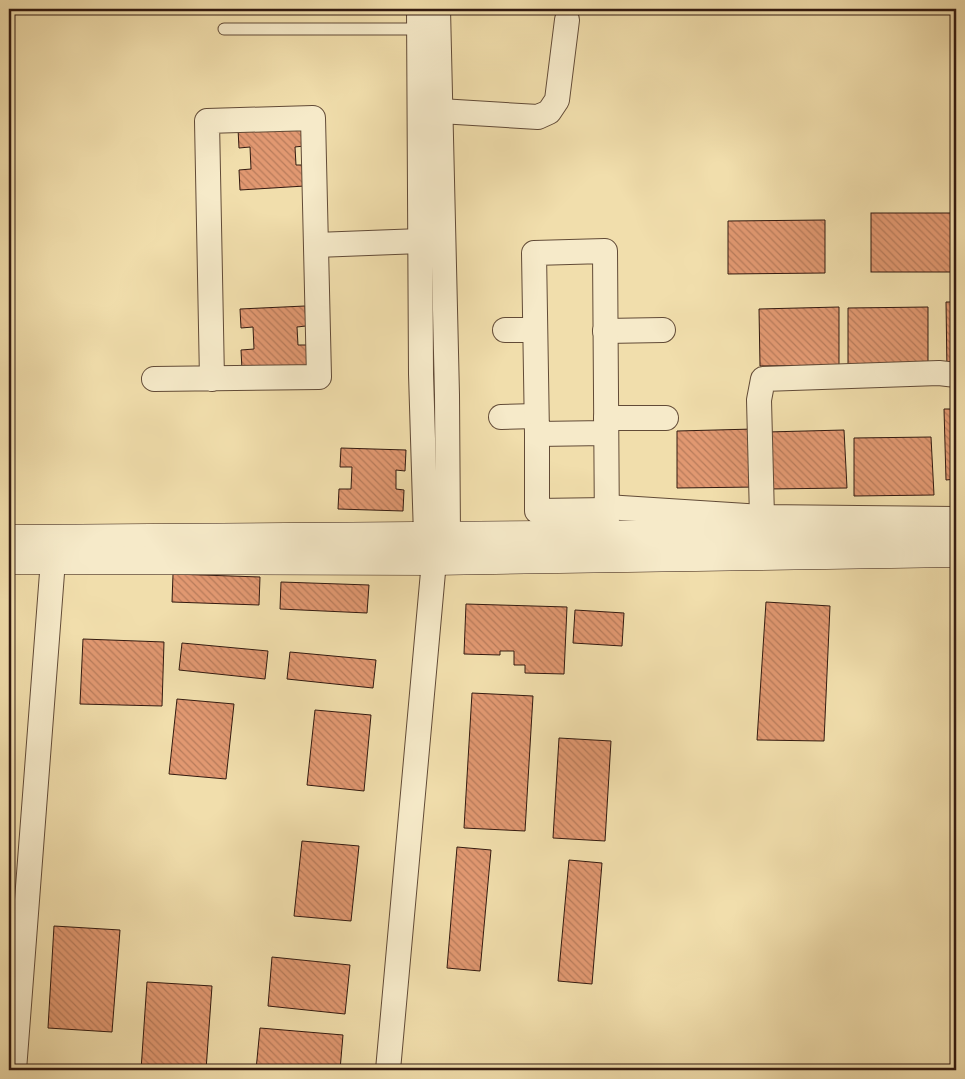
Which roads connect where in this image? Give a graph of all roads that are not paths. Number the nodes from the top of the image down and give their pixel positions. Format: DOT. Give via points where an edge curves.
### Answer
graph roads {
  1 [pos="438,9"];
  2 [pos="420,19"];
  3 [pos="567,20"];
  4 [pos="224,30"];
  5 [pos="440,111"];
  6 [pos="420,242"];
  7 [pos="316,245"];
  8 [pos="505,330"];
  9 [pos="535,330"];
  10 [pos="663,330"];
  11 [pos="606,331"];
  12 [pos="956,376"];
  13 [pos="212,378"];
  14 [pos="154,379"];
  15 [pos="501,417"];
  16 [pos="666,418"];
  17 [pos="536,425"];
  18 [pos="606,425"];
  19 [pos="762,517"];
  20 [pos="607,518"];
  21 [pos="956,519"];
  22 [pos="956,532"];
  23 [pos="437,536"];
  24 [pos="9,539"];
  25 [pos="956,553"];
  26 [pos="9,560"];
  27 [pos="53,560"];
  28 [pos="434,561"];
  29 [pos="14,1070"];
  30 [pos="388,1070"];
  1 -- 5 [label="street"];
  2 -- 4 [label="lane"];
  2 -- 6 [label="street"];
  3 -- 5 [label="street" via="557,100 549,112 538,117"];
  5 -- 23 [label="street" via="447,395"];
  6 -- 7 [label="street"];
  6 -- 23 [label="street" via="421,374"];
  7 -- 13 [label="street" via="319,376"];
  7 -- 13 [label="street" via="313,118 207,121"];
  8 -- 9 [label="street"];
  9 -- 11 [label="street" via="534,253 605,251"];
  9 -- 17 [label="street"];
  10 -- 11 [label="street"];
  11 -- 18 [label="street"];
  12 -- 19 [label="street" via="763,379 759,400"];
  13 -- 14 [label="street"];
  15 -- 17 [label="street"];
  16 -- 18 [label="street"];
  17 -- 18 [label="street"];
  17 -- 20 [label="street" via="537,511"];
  18 -- 20 [label="street"];
  19 -- 20 [label="street"];
  19 -- 21 [label="street"];
  20 -- 22 [label="street"];
  20 -- 23 [label="street"];
  23 -- 24 [label="street"];
  23 -- 28 [label="street"];
  25 -- 28 [label="street"];
  26 -- 27 [label="street"];
  27 -- 28 [label="street"];
  27 -- 29 [label="street"];
  28 -- 30 [label="street"];
}
